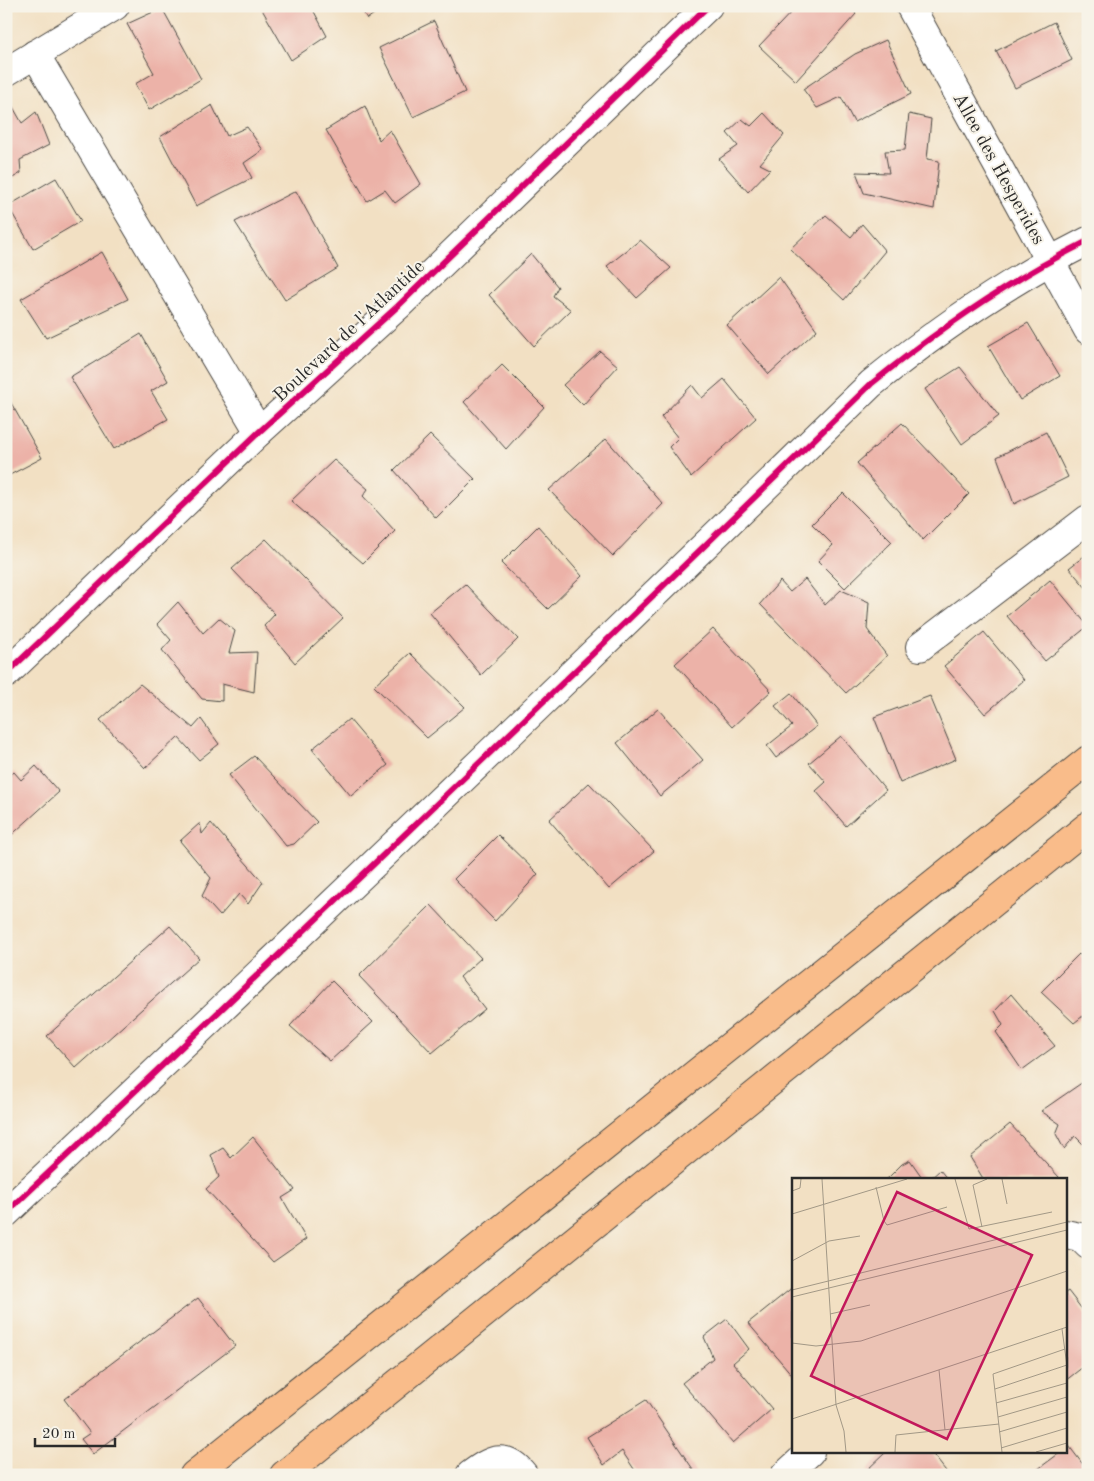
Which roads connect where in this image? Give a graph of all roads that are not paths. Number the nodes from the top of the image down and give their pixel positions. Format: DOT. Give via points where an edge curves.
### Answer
graph roads {
  1 [pos="115,6"];
  2 [pos="708,6"];
  3 [pos="910,6"];
  4 [pos="35,54"];
  5 [pos="6,72"];
  6 [pos="1088,240"];
  7 [pos="1050,260"];
  8 [pos="1088,330"];
  9 [pos="260,432"];
  10 [pos="1088,519"];
  11 [pos="920,647"];
  12 [pos="6,674"];
  13 [pos="1088,760"];
  14 [pos="1088,826"];
  15 [pos="6,1213"];
  16 [pos="1066,1234"];
  17 [pos="1088,1245"];
  18 [pos="808,1454"];
  19 [pos="194,1475"];
  20 [pos="284,1475"];
  21 [pos="470,1475"];
  22 [pos="524,1475"];
  23 [pos="785,1475"];
  1 -- 4 [label="street"];
  2 -- 9 [label="street, Boulevard de l'Atlantide" via="398,306"];
  3 -- 7 [label="street, Allee des Hesperides"];
  4 -- 5 [label="street"];
  4 -- 9 [label="street"];
  6 -- 7 [label="street"];
  7 -- 8 [label="street, Allee des Hesperides"];
  7 -- 15 [label="street" via="960,316 871,384 541,705"];
  9 -- 12 [label="street, Boulevard de l'Atlantide"];
  10 -- 11 [label="street"];
  13 -- 19 [label="highway"];
  14 -- 20 [label="highway"];
  16 -- 17 [label="street" via="1080,1237"];
  18 -- 23 [label="street"];
  21 -- 22 [label="street" via="488,1462 500,1460 510,1463"];
}
